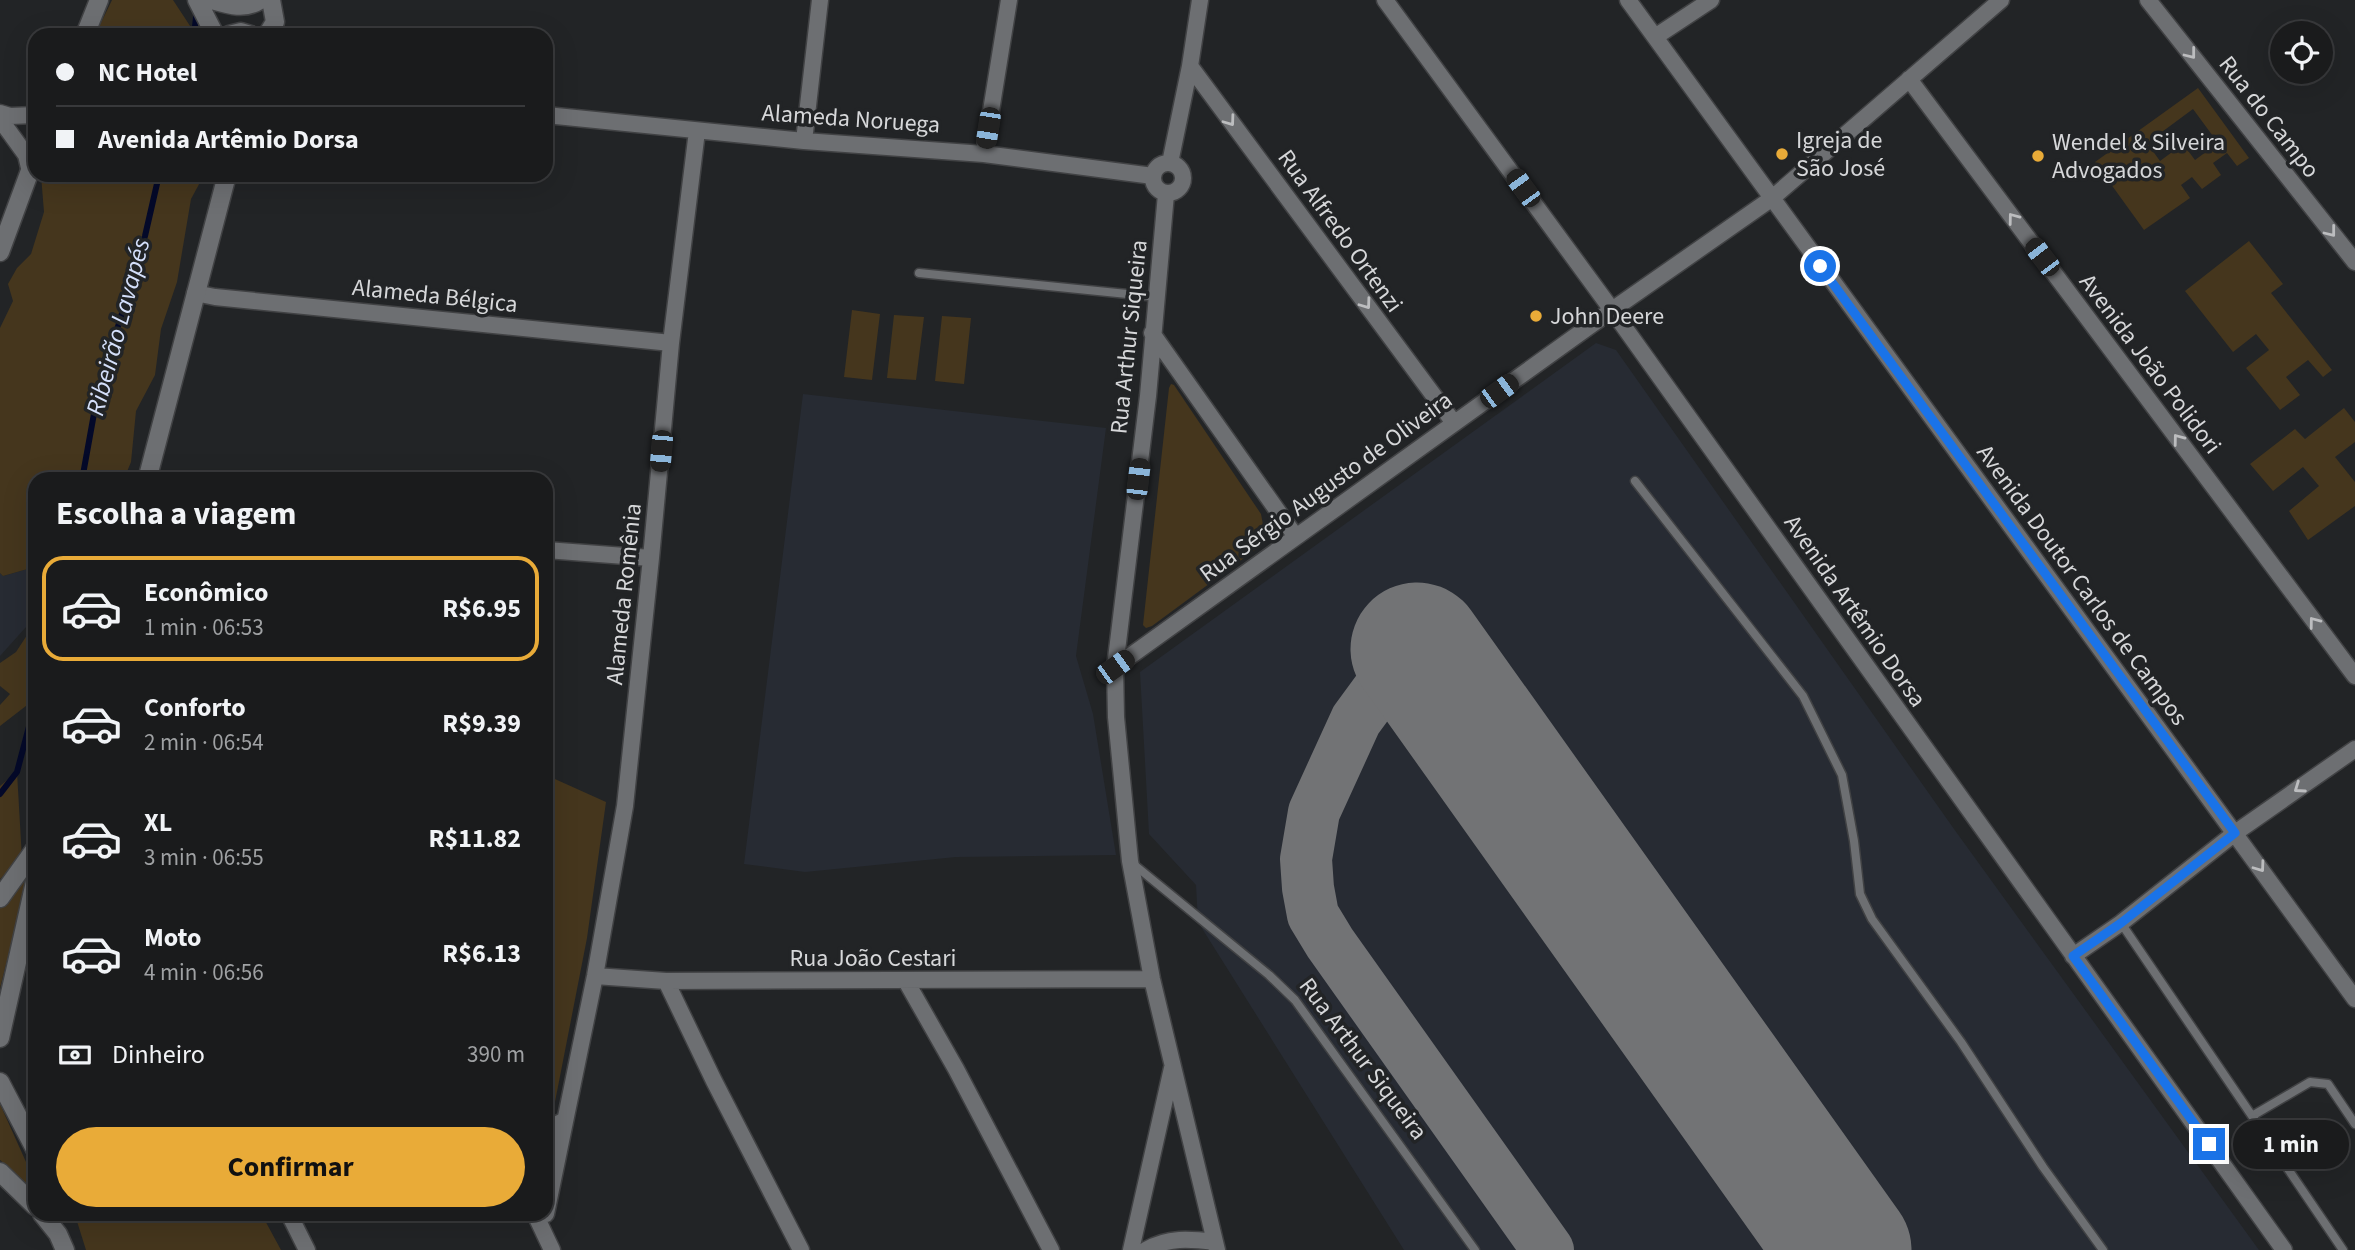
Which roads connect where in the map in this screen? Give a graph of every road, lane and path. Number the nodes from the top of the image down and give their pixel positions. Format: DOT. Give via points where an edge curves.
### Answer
graph roads {
  1 [pos="99,0"];
  2 [pos="260,0"];
  3 [pos="271,0"];
  4 [pos="820,0"];
  5 [pos="1009,0"];
  6 [pos="1200,0"];
  7 [pos="1385,0"];
  8 [pos="1628,0"];
  9 [pos="1711,0"];
  10 [pos="2148,0"];
  11 [pos="1997,1"];
  12 [pos="204,4"];
  13 [pos="88,28"];
  14 [pos="213,28"];
  15 [pos="271,28"];
  16 [pos="1655,37"];
  17 [pos="1190,66"];
  18 [pos="1909,79"];
  19 [pos="0,113"];
  20 [pos="28,115"];
  21 [pos="553,116"];
  22 [pos="0,119"];
  23 [pos="697,131"];
  24 [pos="804,141"];
  25 [pos="984,154"];
  26 [pos="28,158"];
  27 [pos="1170,163"];
  28 [pos="28,176"];
  29 [pos="1153,176"];
  30 [pos="225,182"];
  31 [pos="1166,194"];
  32 [pos="1771,199"];
  33 [pos="0,252"];
  34 [pos="2355,262"];
  35 [pos="919,273"];
  36 [pos="195,293"];
  37 [pos="1157,297"];
  38 [pos="1612,310"];
  39 [pos="1152,332"];
  40 [pos="671,343"];
  41 [pos="1454,424"];
  42 [pos="149,472"];
  43 [pos="1635,481"];
  44 [pos="1296,537"];
  45 [pos="553,551"];
  46 [pos="652,558"];
  47 [pos="1115,667"];
  48 [pos="2355,676"];
  49 [pos="2355,749"];
  50 [pos="2235,833"];
  51 [pos="28,859"];
  52 [pos="1130,861"];
  53 [pos="0,898"];
  54 [pos="28,913"];
  55 [pos="2121,923"];
  56 [pos="2073,956"];
  57 [pos="595,976"];
  58 [pos="1152,979"];
  59 [pos="666,981"];
  60 [pos="906,981"];
  61 [pos="2355,999"];
  62 [pos="0,1038"];
  63 [pos="1174,1062"];
  64 [pos="0,1082"];
  65 [pos="2252,1116"];
  66 [pos="564,1121"];
  67 [pos="2355,1124"];
  68 [pos="553,1126"];
  69 [pos="28,1136"];
  70 [pos="0,1172"];
  71 [pos="553,1178"];
  72 [pos="28,1199"];
  73 [pos="47,1221"];
  74 [pos="56,1221"];
  75 [pos="292,1221"];
  76 [pos="538,1221"];
  77 [pos="544,1221"];
  78 [pos="542,1232"];
  79 [pos="62,1242"];
  80 [pos="1216,1246"];
  81 [pos="307,1250"];
  82 [pos="539,1250"];
  83 [pos="552,1250"];
  84 [pos="801,1250"];
  85 [pos="1051,1250"];
  86 [pos="1130,1250"];
  87 [pos="1146,1250"];
  88 [pos="1475,1250"];
  89 [pos="2103,1250"];
  90 [pos="2284,1250"];
  91 [pos="2343,1250"];
  1 -- 13 [label="street"];
  2 -- 12 [label="street" via="248,6"];
  3 -- 15 [label="street" via="275,22"];
  4 -- 24 [label="street"];
  5 -- 25 [label="street"];
  6 -- 17 [label="street"];
  7 -- 38 [label="street, Avenida Artêmio Dorsa"];
  8 -- 16 [label="street, Avenida Doutor Carlos de Campos"];
  9 -- 16 [label="street"];
  10 -- 34 [label="street, Rua do Campo, one-way"];
  11 -- 18 [label="street, Rua Sérgio Augusto de Oliveira"];
  12 -- 14 [label="street"];
  16 -- 32 [label="street, Avenida Doutor Carlos de Campos"];
  17 -- 27 [label="street"];
  17 -- 41 [label="street, Rua Alfredo Ortenzi, one-way"];
  18 -- 32 [label="street, Rua Sérgio Augusto de Oliveira"];
  48 -- 18 [label="street, Avenida João Polidori, one-way"];
  19 -- 20 [label="street"];
  21 -- 23 [label="street, Alameda Noruega"];
  22 -- 26 [label="street"];
  23 -- 24 [label="street, Alameda Noruega"];
  23 -- 40 [label="street, Alameda Romênia"];
  24 -- 25 [label="street, Alameda Noruega"];
  25 -- 29 [label="street, Alameda Noruega"];
  27 -- 29 [label="street" via="1157,167"];
  27 -- 31 [label="street" via="1180,168 1184,178 1177,191"];
  28 -- 33 [label="street"];
  29 -- 31 [label="street" via="1157,189"];
  30 -- 36 [label="street"];
  31 -- 37 [label="street, Rua Arthur Siqueira"];
  32 -- 38 [label="street, Rua Sérgio Augusto de Oliveira"];
  32 -- 50 [label="street, Avenida Doutor Carlos de Campos"];
  35 -- 37 [label="lane"];
  36 -- 40 [label="street, Alameda Bélgica"];
  36 -- 42 [label="street"];
  37 -- 39 [label="street, Rua Arthur Siqueira"];
  38 -- 41 [label="street, Rua Sérgio Augusto de Oliveira"];
  38 -- 56 [label="street, Avenida Artêmio Dorsa"];
  39 -- 44 [label="street"];
  39 -- 47 [label="street, Rua Arthur Siqueira"];
  40 -- 46 [label="street, Alameda Romênia"];
  41 -- 44 [label="street, Rua Sérgio Augusto de Oliveira"];
  43 -- 89 [label="lane" via="1803,696 1842,775 1860,894 1871,919"];
  44 -- 47 [label="street, Rua Sérgio Augusto de Oliveira"];
  45 -- 46 [label="street"];
  46 -- 57 [label="street, Alameda Romênia" via="625,806"];
  47 -- 52 [label="street, Rua Arthur Siqueira"];
  49 -- 50 [label="street, one-way"];
  50 -- 55 [label="street"];
  50 -- 61 [label="street, Avenida Doutor Carlos de Campos, one-way"];
  51 -- 53 [label="street"];
  52 -- 58 [label="street, Rua Arthur Siqueira"];
  52 -- 88 [label="lane, Rua Arthur Siqueira" via="1295,1000"];
  54 -- 62 [label="street"];
  55 -- 56 [label="street"];
  55 -- 65 [label="lane"];
  56 -- 90 [label="street, Avenida Artêmio Dorsa"];
  57 -- 59 [label="street, Rua João Cestari"];
  57 -- 66 [label="street, Alameda Romênia"];
  58 -- 60 [label="street, Rua João Cestari"];
  58 -- 63 [label="street, Rua Arthur Siqueira"];
  59 -- 60 [label="street, Rua João Cestari"];
  59 -- 84 [label="street"];
  60 -- 85 [label="street"];
  63 -- 80 [label="street, Rua Arthur Siqueira"];
  63 -- 86 [label="street"];
  64 -- 69 [label="street"];
  65 -- 67 [label="lane" via="2310,1082 2328,1084"];
  65 -- 91 [label="lane"];
  66 -- 68 [label="street"];
  66 -- 71 [label="street, Alameda Romênia"];
  70 -- 72 [label="street"];
  73 -- 79 [label="street"];
  74 -- 79 [label="street"];
  75 -- 81 [label="street"];
  76 -- 78 [label="street"];
  77 -- 78 [label="street, Alameda Romênia"];
  78 -- 82 [label="street, Alameda Romênia"];
  78 -- 83 [label="street"];
  80 -- 87 [label="street" via="1183,1238"];
}
